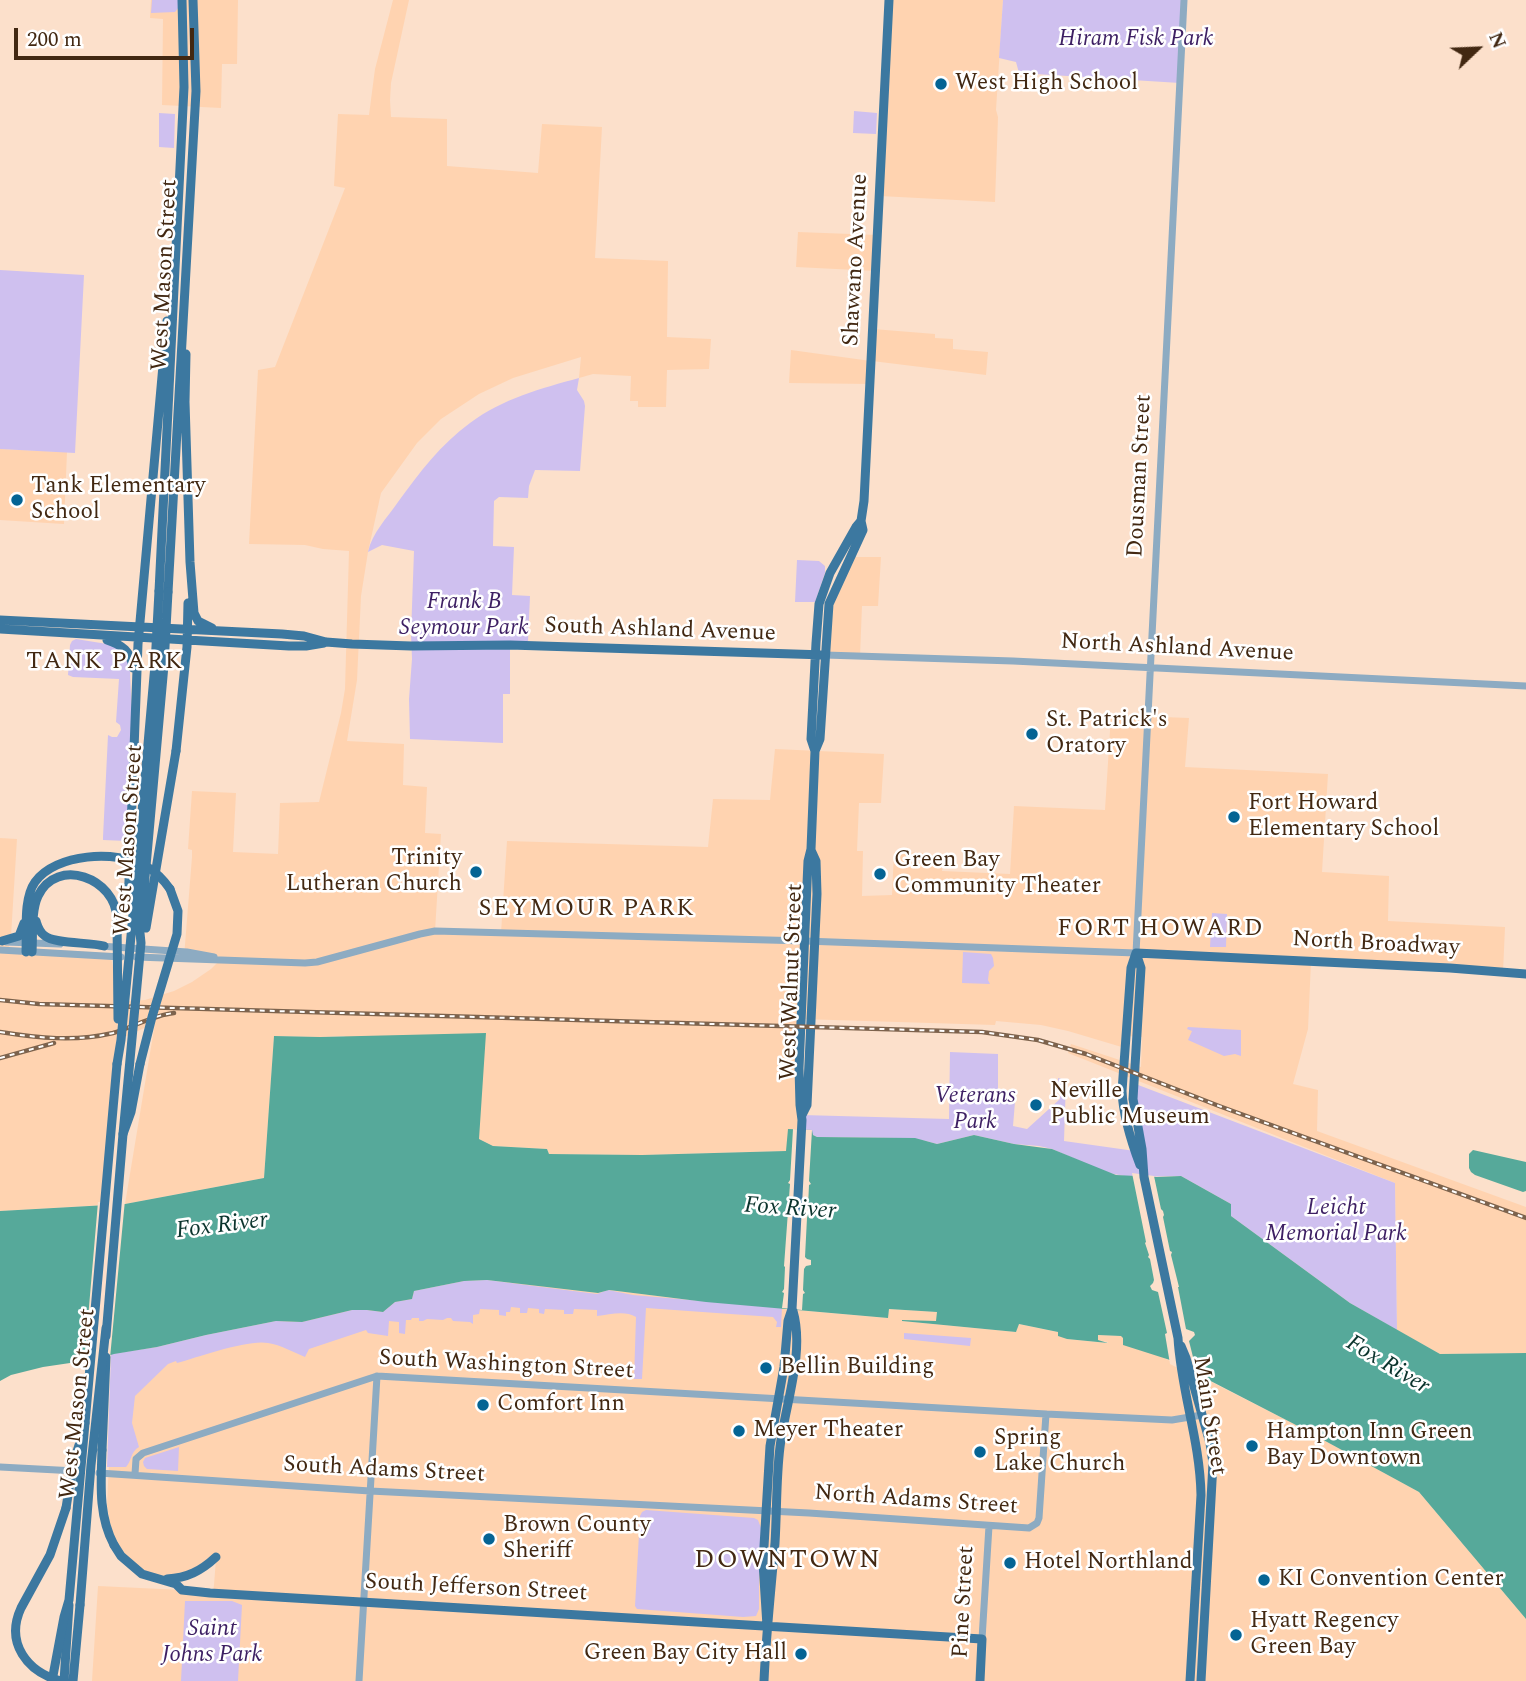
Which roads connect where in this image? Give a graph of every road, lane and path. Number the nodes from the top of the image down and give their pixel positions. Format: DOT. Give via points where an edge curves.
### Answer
graph roads {
  1 [pos="182,0"];
  2 [pos="193,0"];
  3 [pos="889,0"];
  4 [pos="1184,0"];
  5 [pos="179,288"];
  6 [pos="845,557"];
  7 [pos="190,562"];
  8 [pos="163,592"];
  9 [pos="0,620"];
  10 [pos="140,626"];
  11 [pos="188,628"];
  12 [pos="0,629"];
  13 [pos="216,630"];
  14 [pos="94,636"];
  15 [pos="139,638"];
  16 [pos="187,641"];
  17 [pos="326,642"];
  18 [pos="820,654"];
  19 [pos="1151,667"];
  20 [pos="136,683"];
  21 [pos="1526,686"];
  22 [pos="31,904"];
  23 [pos="810,941"];
  24 [pos="141,943"];
  25 [pos="1,944"];
  26 [pos="104,946"];
  27 [pos="29,947"];
  28 [pos="130,947"];
  29 [pos="1136,953"];
  30 [pos="221,959"];
  31 [pos="1526,974"];
  32 [pos="117,1064"];
  33 [pos="123,1134"];
  34 [pos="792,1309"];
  35 [pos="106,1328"];
  36 [pos="1178,1338"];
  37 [pos="377,1376"];
  38 [pos="778,1400"];
  39 [pos="788,1401"];
  40 [pos="1045,1415"];
  41 [pos="1202,1415"];
  42 [pos="1191,1417"];
  43 [pos="85,1423"];
  44 [pos="0,1467"];
  45 [pos="135,1474"];
  46 [pos="370,1490"];
  47 [pos="765,1511"];
  48 [pos="776,1512"];
  49 [pos="989,1526"];
  50 [pos="216,1557"];
  51 [pos="151,1578"];
  52 [pos="69,1600"];
  53 [pos="364,1602"];
  54 [pos="80,1605"];
  55 [pos="767,1626"];
  56 [pos="982,1639"];
  57 [pos="52,1681"];
  58 [pos="63,1681"];
  59 [pos="72,1681"];
  60 [pos="78,1681"];
  61 [pos="359,1681"];
  62 [pos="764,1681"];
  63 [pos="980,1681"];
  64 [pos="1190,1681"];
  65 [pos="1201,1681"];
  1 -- 5 [label="main road, West Mason Street"];
  2 -- 5 [label="main road, West Mason Street" via="196,91"];
  3 -- 6 [label="main road, Shawano Avenue" via="861,522"];
  4 -- 19 [label="street, Dousman Street"];
  5 -- 7 [label="main road" via="187,315"];
  5 -- 8 [label="main road, West Mason Street"];
  5 -- 10 [label="main road" via="169,301"];
  6 -- 18 [label="main road, West Walnut Street" via="830,573 820,597"];
  7 -- 11 [label="main road"];
  7 -- 13 [label="main road" via="194,613 198,621"];
  8 -- 24 [label="main road, West Mason Street, bridge" via="164,665"];
  8 -- 28 [label="main road, West Mason Street, bridge"];
  9 -- 10 [label="main road, South Ashland Avenue"];
  10 -- 11 [label="main road, South Ashland Avenue"];
  10 -- 15 [label="main road"];
  11 -- 13 [label="main road, South Ashland Avenue"];
  11 -- 16 [label="main road"];
  12 -- 14 [label="main road, South Ashland Avenue"];
  13 -- 17 [label="main road, South Ashland Avenue"];
  14 -- 15 [label="main road, South Ashland Avenue"];
  14 -- 20 [label="main road" via="128,652"];
  15 -- 16 [label="main road, South Ashland Avenue"];
  15 -- 20 [label="main road"];
  16 -- 17 [label="main road, South Ashland Avenue" via="296,646"];
  16 -- 24 [label="main road, bridge" via="176,751"];
  17 -- 18 [label="main road, South Ashland Avenue"];
  18 -- 19 [label="street, North Ashland Avenue"];
  18 -- 23 [label="main road, West Walnut Street" via="811,739 815,751 808,861"];
  19 -- 21 [label="street, North Ashland Avenue"];
  19 -- 29 [label="street, Dousman Street"];
  20 -- 28 [label="main road, bridge"];
  22 -- 25 [label="main road" via="24,908 21,933"];
  22 -- 26 [label="main road" via="45,937"];
  22 -- 27 [label="main road"];
  22 -- 32 [label="main road, bridge" via="50,882 64,876 95,881 112,900 118,951"];
  22 -- 33 [label="main road, bridge" via="34,884 46,872 63,862 85,858 137,862 158,874 170,888 178,911 177,934"];
  23 -- 29 [label="street, North Broadway"];
  23 -- 30 [label="street, North Broadway" via="435,931 317,962"];
  23 -- 34 [label="main road, West Walnut Street" via="799,1069 803,1115"];
  24 -- 33 [label="main road, West Mason Street, bridge"];
  25 -- 27 [label="street"];
  26 -- 27 [label="street"];
  26 -- 30 [label="street"];
  27 -- 30 [label="street" via="161,959"];
  28 -- 32 [label="main road, West Mason Street, bridge"];
  29 -- 31 [label="main road, North Broadway"];
  29 -- 36 [label="main road, Dousman Street" via="1131,968 1122,1097 1144,1174"];
  32 -- 43 [label="main road, West Mason Street"];
  33 -- 35 [label="main road, West Mason Street"];
  34 -- 38 [label="main road"];
  34 -- 39 [label="main road" via="795,1349"];
  35 -- 51 [label="main road, South Jefferson Street, bridge" via="101,1500 106,1529 121,1556"];
  35 -- 54 [label="main road, West Mason Street, bridge"];
  36 -- 41 [label="main road, Main Street"];
  36 -- 42 [label="main road, Main Street"];
  37 -- 38 [label="street, South Washington Street"];
  37 -- 45 [label="street, South Washington Street" via="143,1453 136,1459"];
  37 -- 46 [label="street"];
  38 -- 39 [label="street, South Washington Street"];
  38 -- 47 [label="main road"];
  39 -- 40 [label="street, South Washington Street"];
  39 -- 48 [label="main road" via="779,1451"];
  40 -- 42 [label="street, South Washington Street"];
  40 -- 49 [label="street, North Adams Street" via="1040,1518 1029,1528"];
  41 -- 42 [label="street, South Washington Street"];
  41 -- 65 [label="main road, Main Street" via="1213,1472"];
  42 -- 64 [label="main road, Main Street" via="1201,1493"];
  43 -- 52 [label="main road, West Mason Street, bridge"];
  43 -- 58 [label="main road, bridge" via="56,1541 18,1614 16,1628 24,1658 47,1677"];
  44 -- 45 [label="street, South Adams Street"];
  45 -- 46 [label="street, South Adams Street"];
  46 -- 47 [label="street, South Adams Street"];
  46 -- 53 [label="street"];
  47 -- 48 [label="street, North Adams Street"];
  47 -- 55 [label="main road"];
  48 -- 49 [label="street, North Adams Street"];
  48 -- 55 [label="main road"];
  49 -- 56 [label="street, Pine Street"];
  50 -- 51 [label="main road" via="190,1575"];
  51 -- 53 [label="main road, South Jefferson Street" via="182,1590"];
  52 -- 57 [label="main road, bridge"];
  52 -- 58 [label="main road, West Mason Street, bridge"];
  53 -- 55 [label="main road, South Jefferson Street"];
  53 -- 61 [label="street"];
  54 -- 59 [label="main road, West Mason Street"];
  54 -- 60 [label="main road"];
  55 -- 56 [label="main road, South Jefferson Street"];
  55 -- 62 [label="main road"];
  56 -- 63 [label="main road, Pine Street"];
}
